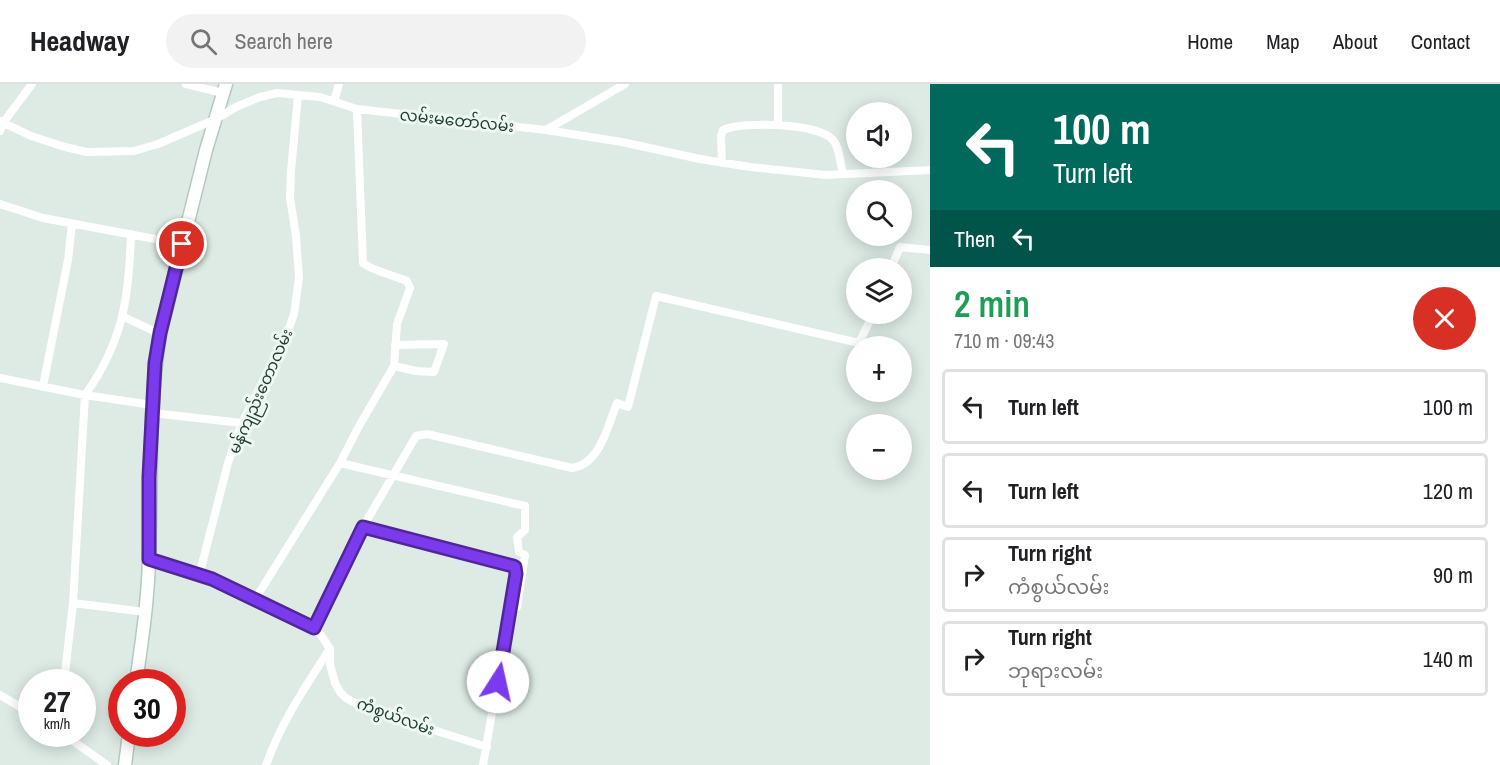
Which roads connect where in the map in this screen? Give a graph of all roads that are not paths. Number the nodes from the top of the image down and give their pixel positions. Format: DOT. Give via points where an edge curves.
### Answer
graph roads {
  1 [pos="32,84"];
  2 [pos="186,84"];
  3 [pos="339,84"];
  4 [pos="626,84"];
  5 [pos="778,84"];
  6 [pos="224,89"];
  7 [pos="298,96"];
  8 [pos="334,102"];
  9 [pos="357,109"];
  10 [pos="216,119"];
  11 [pos="778,124"];
  12 [pos="1,125"];
  13 [pos="546,130"];
  14 [pos="722,163"];
  15 [pos="930,170"];
  16 [pos="843,174"];
  17 [pos="0,204"];
  18 [pos="72,224"];
  19 [pos="131,234"];
  20 [pos="182,244"];
  21 [pos="930,250"];
  22 [pos="895,258"];
  23 [pos="123,316"];
  24 [pos="868,324"];
  25 [pos="160,333"];
  26 [pos="395,345"];
  27 [pos="394,366"];
  28 [pos="0,378"];
  29 [pos="43,386"];
  30 [pos="85,395"];
  31 [pos="152,409"];
  32 [pos="242,423"];
  33 [pos="340,463"];
  34 [pos="393,476"];
  35 [pos="363,527"];
  36 [pos="149,559"];
  37 [pos="199,576"];
  38 [pos="254,601"];
  39 [pos="73,603"];
  40 [pos="517,607"];
  41 [pos="145,612"];
  42 [pos="314,628"];
  43 [pos="330,649"];
  44 [pos="65,669"];
  45 [pos="138,669"];
  46 [pos="0,695"];
  47 [pos="18,706"];
  48 [pos="81,747"];
  49 [pos="127,747"];
  50 [pos="487,747"];
  51 [pos="104,764"];
  52 [pos="125,765"];
  53 [pos="266,765"];
  54 [pos="483,765"];
  1 -- 12 [label="street"];
  2 -- 6 [label="street"];
  3 -- 8 [label="street"];
  4 -- 13 [label="street"];
  5 -- 11 [label="street"];
  6 -- 10 [label="street"];
  7 -- 8 [label="street, လမ်းမတော်လမ်း"];
  7 -- 10 [label="street, လမ်းမတော်လမ်း" via="277,93 260,97"];
  7 -- 32 [label="street, မန်ကျည်းတောလမ်း" via="290,198 296,236 297,296 288,331"];
  8 -- 9 [label="street, လမ်းမတော်လမ်း"];
  9 -- 13 [label="street, လမ်းမတော်လမ်း"];
  9 -- 26 [label="street" via="363,263 407,281 410,288"];
  10 -- 12 [label="street, လမ်းမတော်လမ်း" via="142,149 108,153 65,147"];
  10 -- 20 [label="street"];
  11 -- 14 [label="street" via="723,130"];
  11 -- 16 [label="street" via="833,139"];
  13 -- 14 [label="street, လမ်းမတော်လမ်း"];
  14 -- 16 [label="street, လမ်းမတော်လမ်း"];
  15 -- 16 [label="street, လမ်းမတော်လမ်း"];
  17 -- 18 [label="street"];
  18 -- 19 [label="street"];
  18 -- 29 [label="street"];
  19 -- 20 [label="street"];
  19 -- 23 [label="street"];
  20 -- 25 [label="street"];
  21 -- 22 [label="street" via="900,247"];
  23 -- 25 [label="street"];
  23 -- 30 [label="street" via="99,375"];
  24 -- 34 [label="street" via="859,343 656,296 628,407 617,403 596,454 581,467 422,434 411,441"];
  25 -- 31 [label="street"];
  26 -- 27 [label="street"];
  26 -- 27 [label="street" via="444,344 434,372"];
  27 -- 33 [label="street"];
  28 -- 29 [label="street"];
  29 -- 30 [label="street"];
  30 -- 31 [label="street"];
  30 -- 39 [label="street"];
  31 -- 32 [label="street"];
  31 -- 36 [label="street"];
  32 -- 37 [label="street, မန်ကျည်းတောလမ်း"];
  33 -- 34 [label="street"];
  33 -- 38 [label="street"];
  34 -- 35 [label="street"];
  34 -- 40 [label="street" via="525,506 525,530 517,537 519,552 525,555"];
  35 -- 42 [label="street"];
  35 -- 50 [label="street" via="515,567"];
  36 -- 37 [label="street"];
  36 -- 41 [label="street"];
  37 -- 38 [label="street"];
  38 -- 42 [label="street"];
  39 -- 41 [label="street"];
  39 -- 44 [label="street"];
  41 -- 45 [label="street"];
  42 -- 43 [label="street"];
  43 -- 50 [label="street, ကံစွယ်လမ်း" via="332,675 346,698 364,708"];
  43 -- 53 [label="street" via="295,703"];
  46 -- 47 [label="street"];
  48 -- 51 [label="street"];
  49 -- 52 [label="street"];
  50 -- 54 [label="street"];
}
